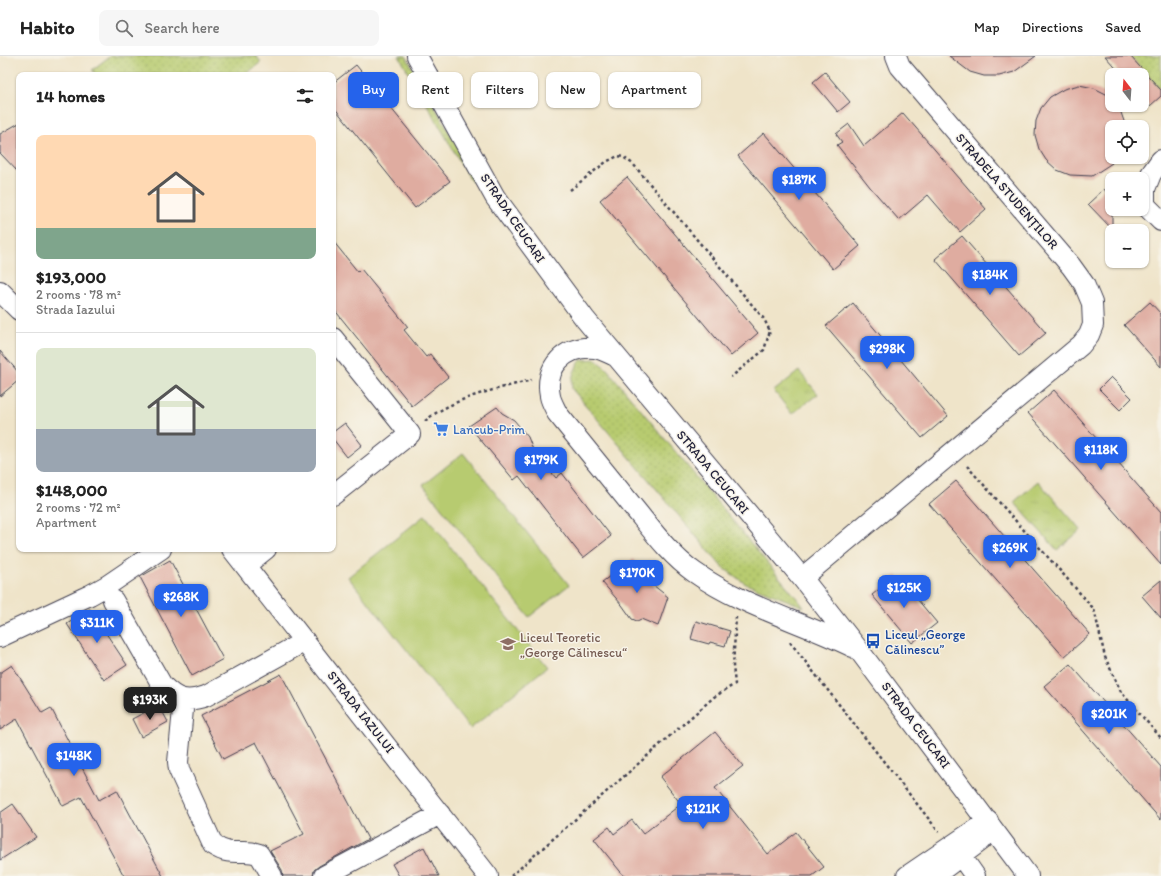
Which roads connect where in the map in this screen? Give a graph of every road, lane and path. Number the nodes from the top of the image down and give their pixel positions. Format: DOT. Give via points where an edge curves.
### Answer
graph roads {
  1 [pos="417,56"];
  2 [pos="898,61"];
  3 [pos="1161,160"];
  4 [pos="570,190"];
  5 [pos="1161,222"];
  6 [pos="0,291"];
  7 [pos="16,307"];
  8 [pos="336,342"];
  9 [pos="615,356"];
  10 [pos="731,377"];
  11 [pos="534,379"];
  12 [pos="410,434"];
  13 [pos="954,451"];
  14 [pos="336,493"];
  15 [pos="156,552"];
  16 [pos="235,552"];
  17 [pos="262,552"];
  18 [pos="246,565"];
  19 [pos="802,578"];
  20 [pos="113,600"];
  21 [pos="737,612"];
  22 [pos="0,637"];
  23 [pos="305,641"];
  24 [pos="858,649"];
  25 [pos="184,699"];
  26 [pos="1161,738"];
  27 [pos="440,814"];
  28 [pos="991,826"];
  29 [pos="961,856"];
  30 [pos="272,876"];
  31 [pos="324,876"];
  32 [pos="488,876"];
  33 [pos="511,876"];
  34 [pos="907,876"];
  35 [pos="934,876"];
  36 [pos="974,876"];
  37 [pos="1028,876"];
  1 -- 9 [label="street, STRADA CEUCARI" via="495,197"];
  2 -- 13 [label="street, STRADELA STUDENȚILOR" via="1071,266 1084,284 1092,303 1093,325 1081,345"];
  3 -- 5 [label="street" via="1145,189 1145,205"];
  4 -- 10 [label="path" via="606,162 618,156 633,164 764,319 770,331 764,350"];
  6 -- 7 [label="street"];
  8 -- 12 [label="street"];
  9 -- 19 [label="street, STRADA CEUCARI"];
  9 -- 24 [label="street" via="590,348 574,350 562,357 553,367 550,396 557,413 666,548 693,572 725,592"];
  11 -- 12 [label="path" via="456,403 432,416"];
  12 -- 14 [label="street"];
  13 -- 19 [label="street"];
  13 -- 26 [label="path" via="1094,609 1105,657 1122,692"];
  15 -- 22 [label="street" via="102,588"];
  16 -- 18 [label="street, STRADA IAZULUI"];
  17 -- 18 [label="street"];
  18 -- 23 [label="street, STRADA IAZULUI"];
  19 -- 24 [label="street, STRADA CEUCARI"];
  20 -- 25 [label="street" via="162,685 172,694"];
  21 -- 33 [label="path" via="733,666 735,684 714,697"];
  23 -- 25 [label="street" via="206,696 194,700"];
  23 -- 27 [label="street, STRADA IAZULUI"];
  24 -- 28 [label="street, STRADA CEUCARI"];
  25 -- 30 [label="street" via="179,770 213,845 231,852 259,854"];
  27 -- 31 [label="street"];
  27 -- 32 [label="street, STRADA IAZULUI"];
  28 -- 29 [label="street"];
  28 -- 34 [label="street"];
  28 -- 37 [label="street, STRADA CEUCARI"];
  29 -- 35 [label="street"];
  29 -- 36 [label="street"];
}
